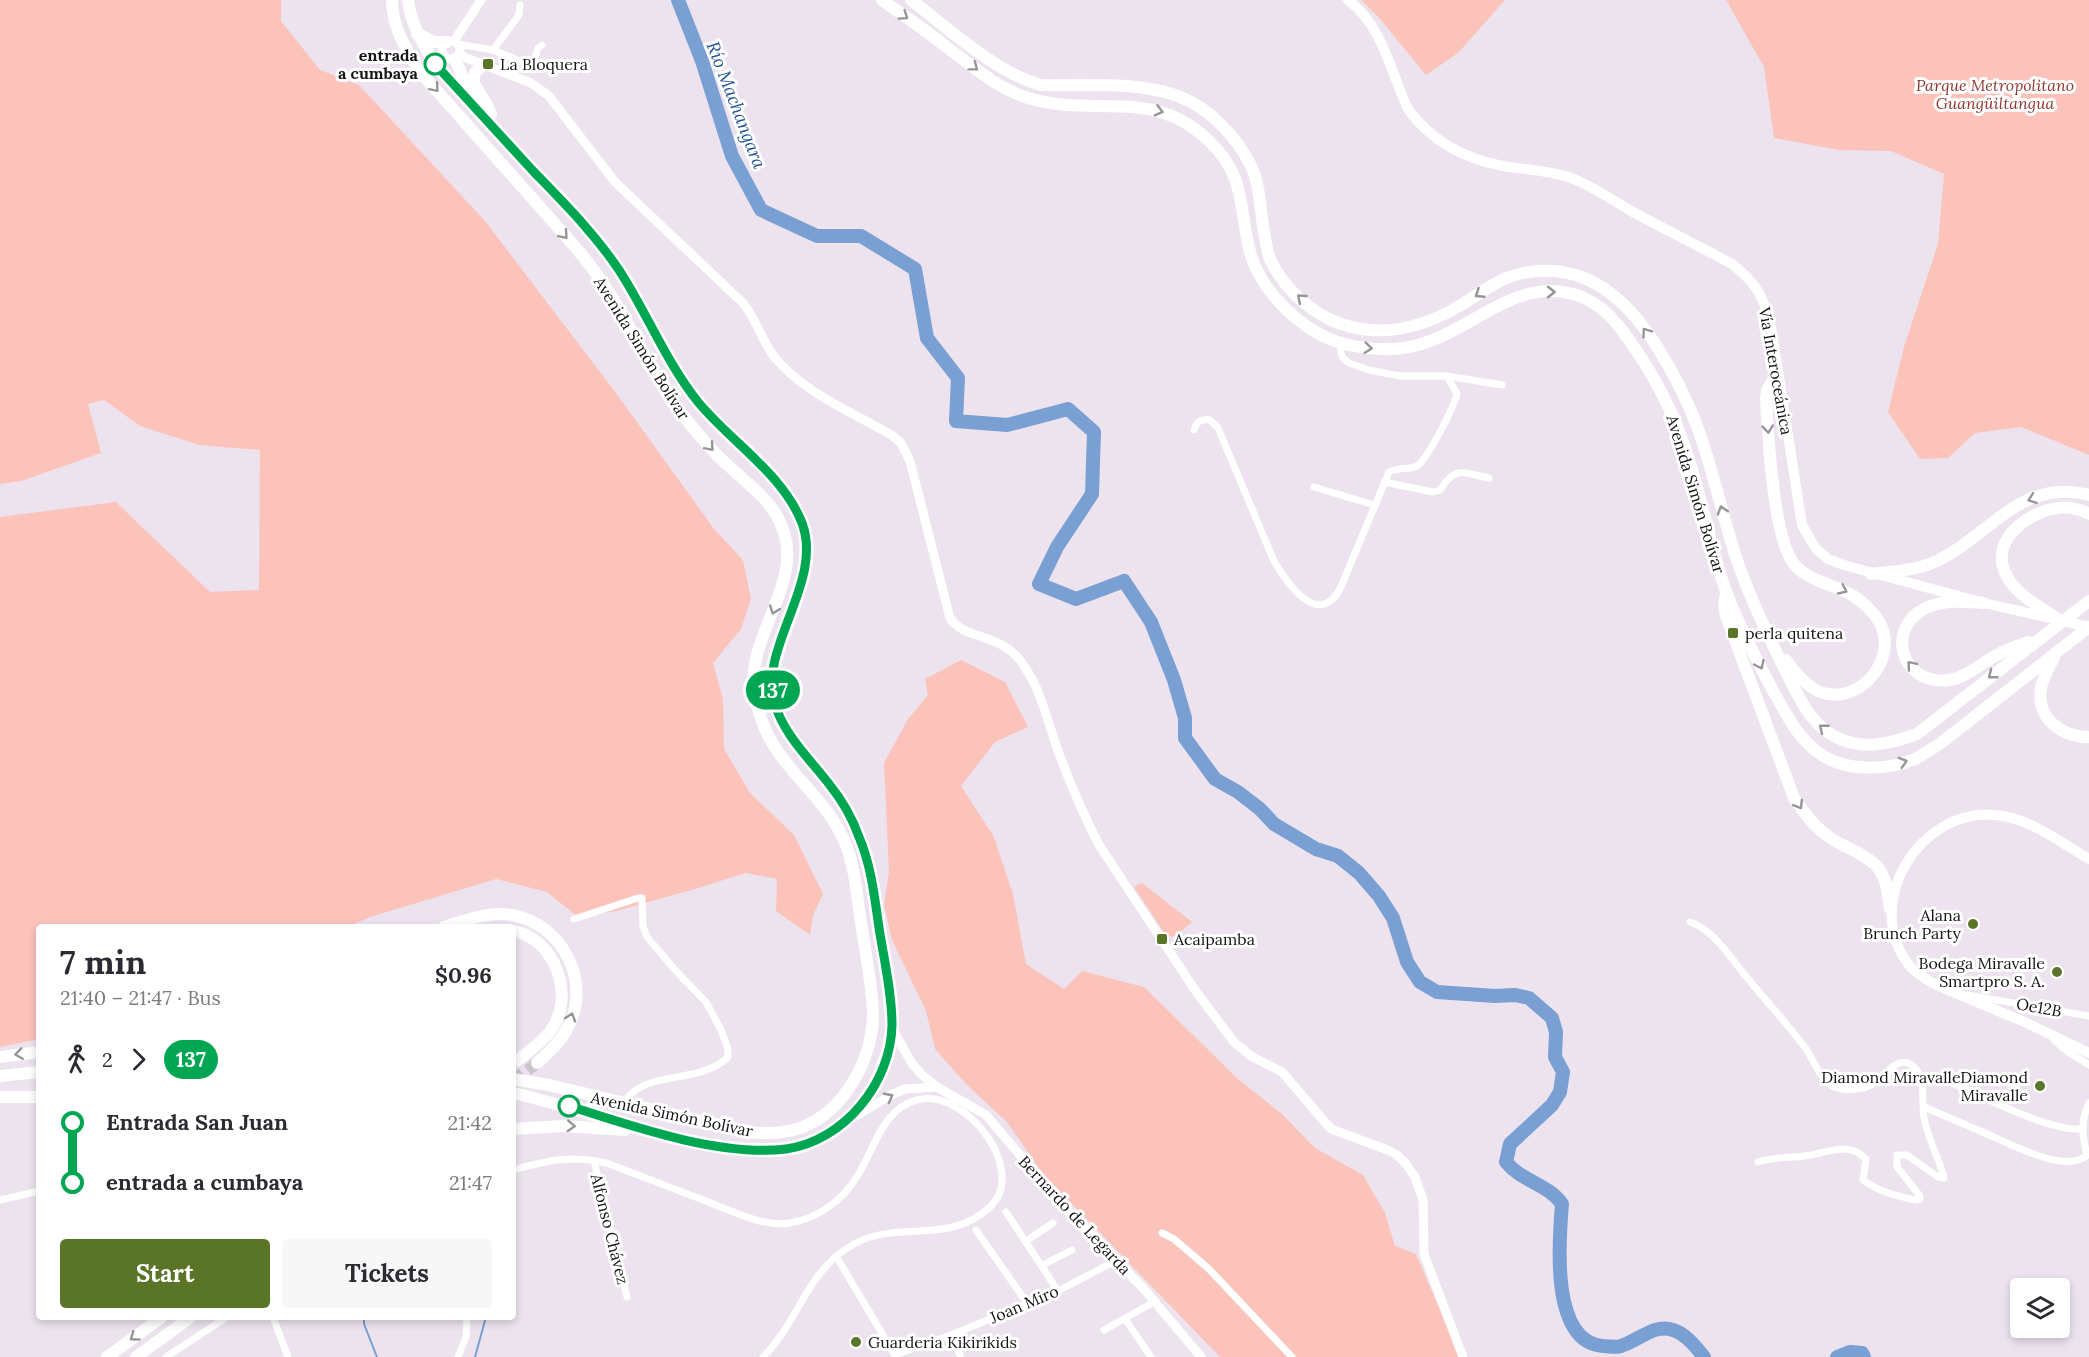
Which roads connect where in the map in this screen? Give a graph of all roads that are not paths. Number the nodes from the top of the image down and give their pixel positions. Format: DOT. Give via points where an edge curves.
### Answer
graph roads {
  1 [pos="392,0"];
  2 [pos="408,0"];
  3 [pos="480,0"];
  4 [pos="882,0"];
  5 [pos="911,0"];
  6 [pos="1348,0"];
  7 [pos="520,5"];
  8 [pos="417,33"];
  9 [pos="453,42"];
  10 [pos="542,45"];
  11 [pos="492,50"];
  12 [pos="457,57"];
  13 [pos="484,63"];
  14 [pos="491,114"];
  15 [pos="514,150"];
  16 [pos="1341,343"];
  17 [pos="1778,374"];
  18 [pos="1447,376"];
  19 [pos="1502,385"];
  20 [pos="1194,430"];
  21 [pos="1489,478"];
  22 [pos="1384,482"];
  23 [pos="1314,487"];
  24 [pos="2089,495"];
  25 [pos="1374,505"];
  26 [pos="2089,514"];
  27 [pos="1871,574"];
  28 [pos="1726,593"];
  29 [pos="2089,601"];
  30 [pos="1984,603"];
  31 [pos="2058,619"];
  32 [pos="2089,627"];
  33 [pos="1766,632"];
  34 [pos="2038,639"];
  35 [pos="2057,653"];
  36 [pos="2089,737"];
  37 [pos="2089,859"];
  38 [pos="1890,909"];
  39 [pos="574,919"];
  40 [pos="1690,922"];
  41 [pos="455,924"];
  42 [pos="516,931"];
  43 [pos="1954,992"];
  44 [pos="2089,1016"];
  45 [pos="892,1028"];
  46 [pos="2046,1032"];
  47 [pos="36,1052"];
  48 [pos="2089,1053"];
  49 [pos="0,1057"];
  50 [pos="517,1061"];
  51 [pos="537,1063"];
  52 [pos="2089,1065"];
  53 [pos="36,1072"];
  54 [pos="0,1076"];
  55 [pos="516,1080"];
  56 [pos="1952,1083"];
  57 [pos="937,1087"];
  58 [pos="516,1094"];
  59 [pos="0,1097"];
  60 [pos="36,1097"];
  61 [pos="951,1099"];
  62 [pos="2089,1102"];
  63 [pos="622,1104"];
  64 [pos="1924,1107"];
  65 [pos="847,1122"];
  66 [pos="2082,1129"];
  67 [pos="516,1130"];
  68 [pos="650,1131"];
  69 [pos="594,1161"];
  70 [pos="1758,1162"];
  71 [pos="516,1169"];
  72 [pos="36,1192"];
  73 [pos="0,1200"];
  74 [pos="1006,1212"];
  75 [pos="1053,1223"];
  76 [pos="976,1230"];
  77 [pos="1162,1233"];
  78 [pos="1026,1241"];
  79 [pos="1072,1250"];
  80 [pos="836,1256"];
  81 [pos="1117,1260"];
  82 [pos="1042,1265"];
  83 [pos="1058,1291"];
  84 [pos="627,1297"];
  85 [pos="1027,1302"];
  86 [pos="1154,1302"];
  87 [pos="1125,1319"];
  88 [pos="158,1320"];
  89 [pos="187,1320"];
  90 [pos="222,1320"];
  91 [pos="274,1320"];
  92 [pos="467,1320"];
  93 [pos="1104,1330"];
  94 [pos="951,1335"];
  95 [pos="896,1356"];
  96 [pos="107,1357"];
  97 [pos="136,1357"];
  98 [pos="166,1357"];
  99 [pos="288,1357"];
  100 [pos="458,1357"];
  101 [pos="763,1357"];
  102 [pos="961,1357"];
  103 [pos="1151,1357"];
  104 [pos="1201,1357"];
  105 [pos="1292,1357"];
  106 [pos="1463,1357"];
  1 -- 63 [label="highway, Avenida Simón Bolívar, one-way" via="396,26 420,72 603,283 681,413 777,516 787,539 788,565 760,645 754,689 759,715 770,739 833,820 846,845 872,1002 867,1054 847,1090 832,1107 801,1128 770,1134 748,1132"];
  2 -- 8 [label="highway, Avenida Simón Bolívar"];
  3 -- 9 [label="street"];
  4 -- 16 [label="highway, Avenida Simón Bolívar, one-way" via="996,84 1026,97 1056,104 1147,108 1178,117 1209,140 1226,160 1239,186 1249,251 1263,282 1298,319"];
  33 -- 5 [label="highway, Avenida Simón Bolívar, one-way" via="1739,566 1697,426 1678,384 1628,307 1602,285 1550,271 1518,274 1427,323 1395,330 1363,330 1339,323 1314,310 1288,288 1270,258 1253,170 1238,144 1213,116 1182,97 1155,89 1023,80"];
  6 -- 17 [label="main road, Vía Interoceánica" via="1373,26 1408,109 1438,140 1482,161 1572,178 1732,264 1749,277 1761,294 1770,320"];
  7 -- 11 [label="street" via="519,15"];
  8 -- 9 [label="highway" via="434,42"];
  8 -- 15 [label="highway, Avenida Simón Bolívar" via="435,64"];
  9 -- 11 [label="street"];
  9 -- 12 [label="street" via="461,49"];
  9 -- 12 [label="street" via="443,47 443,54 448,59"];
  10 -- 11 [label="street" via="535,58 525,63"];
  12 -- 13 [label="street"];
  12 -- 14 [label="highway" via="465,82"];
  13 -- 14 [label="highway" via="473,82"];
  13 -- 106 [label="street" via="531,83 549,96 615,182 743,303 769,350 791,375 901,443 910,461 950,618 960,629 1003,644 1022,663 1037,690 1072,787 1099,845 1197,993 1234,1042 1282,1072 1331,1129 1396,1154 1415,1177 1423,1200 1424,1254"];
  14 -- 15 [label="highway"];
  15 -- 45 [label="highway, Avenida Simón Bolívar" via="590,231 620,270 697,401 775,481 803,525 807,546 803,577 772,672 773,696 781,722 830,784 861,840 872,884"];
  16 -- 18 [label="street" via="1343,358 1369,370 1400,376"];
  16 -- 28 [label="highway, Avenida Simón Bolívar, one-way" via="1386,350 1419,345 1502,303 1548,290 1570,292 1591,301 1615,320 1645,361 1671,410"];
  17 -- 27 [label="main road, Vía Interoceánica" via="1802,525 1816,549 1828,559"];
  17 -- 33 [label="highway, one-way" via="1766,399 1775,492 1786,550 1803,572 1865,603 1880,624 1885,645 1879,668 1865,684 1833,695 1822,693 1801,678"];
  18 -- 19 [label="street"];
  18 -- 22 [label="street" via="1457,394 1455,402 1426,455 1419,465 1389,472"];
  20 -- 25 [label="street" via="1202,419 1210,420 1218,428 1274,561 1286,581 1316,604 1323,605 1338,594"];
  21 -- 22 [label="street" via="1456,473 1433,492"];
  22 -- 25 [label="street"];
  23 -- 25 [label="street"];
  24 -- 27 [label="highway, one-way" via="2069,492 2036,497 2008,510 1937,561"];
  26 -- 31 [label="highway" via="2068,507 2036,514 2017,527 2004,548 2003,568 2008,579"];
  27 -- 30 [label="main road, Vía Interoceánica"];
  28 -- 35 [label="highway, Avenida Simón Bolívar, one-way" via="1768,682 1797,732 1826,758 1856,768 1888,767 1915,759"];
  28 -- 38 [label="highway, one-way" via="1726,616 1794,798 1809,821 1879,869"];
  29 -- 34 [label="highway, Avenida Simón Bolívar"];
  30 -- 31 [label="main road, Vía Interoceánica"];
  34 -- 30 [label="highway, one-way" via="2013,647 1953,680 1937,681 1910,667 1902,651 1902,635 1918,612 1946,602"];
  31 -- 32 [label="main road, Vía Interoceánica"];
  32 -- 35 [label="highway, Avenida Simón Bolívar"];
  34 -- 33 [label="highway, Avenida Simón Bolívar, one-way" via="1917,734 1878,745 1857,744 1817,724"];
  35 -- 36 [label="highway" via="2041,686 2042,709 2063,732"];
  37 -- 38 [label="main road" via="2041,830 2012,818 1982,814 1968,817 1944,828 1917,849 1901,873"];
  38 -- 43 [label="main road" via="1894,935 1909,965 1934,984"];
  39 -- 63 [label="street" via="642,898 647,937 706,1002 728,1049 723,1063 644,1086"];
  40 -- 64 [label="street" via="1707,931 1788,1024 1826,1082 1846,1090 1859,1088 1873,1084 1897,1063 1905,1061 1919,1073"];
  51 -- 41 [label="highway, one-way" via="557,1045 573,1015 576,984 565,949 540,926 511,915 489,915"];
  42 -- 50 [label="highway" via="540,944 556,965 561,982 560,1008 553,1027"];
  43 -- 44 [label="street, Oe12B"];
  43 -- 46 [label="main road"];
  45 -- 57 [label="street, Bernardo de Legarda" via="911,1062"];
  45 -- 65 [label="highway, Avenida Simón Bolívar" via="877,1080"];
  46 -- 48 [label="main road"];
  46 -- 52 [label="street"];
  47 -- 49 [label="highway, one-way"];
  53 -- 54 [label="highway"];
  55 -- 63 [label="highway, Avenida Simón Bolívar"];
  56 -- 66 [label="street" via="2024,1114"];
  57 -- 61 [label="street, Bernardo de Legarda"];
  65 -- 57 [label="street, one-way" via="905,1089"];
  58 -- 68 [label="highway, Avenida Simón Bolívar"];
  59 -- 60 [label="highway"];
  61 -- 69 [label="street" via="918,1099 898,1109 883,1126 859,1173 843,1194 823,1211 788,1224 748,1217"];
  61 -- 80 [label="street" via="992,1142 1000,1164 998,1199 978,1217 958,1227 880,1234 857,1242"];
  61 -- 81 [label="street, Bernardo de Legarda" via="986,1116 1063,1206"];
  62 -- 66 [label="street"];
  64 -- 66 [label="street" via="2021,1150 2067,1162 2086,1155"];
  64 -- 70 [label="street" via="1928,1133 1944,1178 1907,1155 1897,1155 1896,1160 1920,1199 1887,1194 1871,1186 1863,1180 1866,1159 1848,1149"];
  65 -- 68 [label="highway, Avenida Simón Bolívar" via="816,1140 788,1149 753,1150 707,1144"];
  67 -- 68 [label="highway, one-way" via="564,1126"];
  69 -- 71 [label="street" via="571,1158"];
  69 -- 84 [label="street, Alfonso Chávez"];
  72 -- 73 [label="street"];
  74 -- 78 [label="street"];
  75 -- 78 [label="street"];
  76 -- 85 [label="street"];
  77 -- 105 [label="street" via="1209,1269"];
  78 -- 82 [label="street"];
  79 -- 82 [label="street"];
  80 -- 95 [label="street"];
  80 -- 101 [label="street" via="820,1271"];
  81 -- 83 [label="street, Joan Miro"];
  81 -- 86 [label="street, Bernardo de Legarda"];
  82 -- 83 [label="street"];
  83 -- 85 [label="street, Joan Miro"];
  85 -- 94 [label="street, Joan Miro"];
  86 -- 87 [label="street"];
  86 -- 104 [label="street, Bernardo de Legarda"];
  87 -- 93 [label="street"];
  87 -- 103 [label="street"];
  88 -- 96 [label="highway, one-way"];
  89 -- 97 [label="highway"];
  90 -- 98 [label="street"];
  91 -- 99 [label="street"];
  92 -- 100 [label="street" via="466,1337"];
  94 -- 95 [label="street, Joan Miro"];
  94 -- 102 [label="street"];
}
